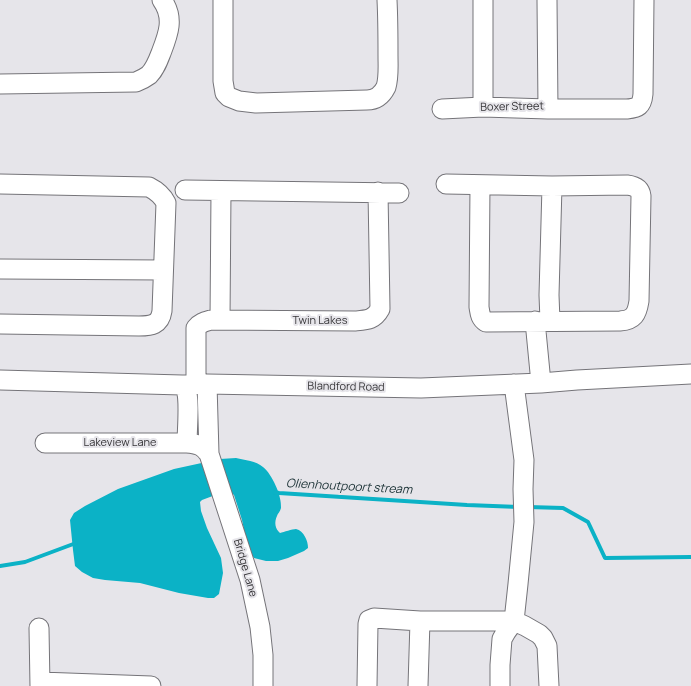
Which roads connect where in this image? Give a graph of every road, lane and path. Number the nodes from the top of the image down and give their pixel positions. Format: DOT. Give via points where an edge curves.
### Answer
graph roads {
  1 [pos="162,0"];
  2 [pos="223,0"];
  3 [pos="387,0"];
  4 [pos="483,0"];
  5 [pos="547,0"];
  6 [pos="644,0"];
  7 [pos="0,84"];
  8 [pos="483,108"];
  9 [pos="442,109"];
  10 [pos="548,109"];
  11 [pos="0,184"];
  12 [pos="446,184"];
  13 [pos="480,185"];
  14 [pos="552,186"];
  15 [pos="185,190"];
  16 [pos="220,191"];
  17 [pos="378,192"];
  18 [pos="400,192"];
  19 [pos="0,269"];
  20 [pos="163,270"];
  21 [pos="220,320"];
  22 [pos="542,321"];
  23 [pos="0,324"];
  24 [pos="691,374"];
  25 [pos="0,380"];
  26 [pos="541,383"];
  27 [pos="195,384"];
  28 [pos="514,384"];
  29 [pos="45,443"];
  30 [pos="200,450"];
  31 [pos="420,621"];
  32 [pos="514,621"];
  33 [pos="39,628"];
  34 [pos="40,684"];
  35 [pos="151,686"];
  36 [pos="264,686"];
  37 [pos="367,686"];
  38 [pos="418,686"];
  39 [pos="500,686"];
  40 [pos="549,686"];
  1 -- 7 [label="street" via="168,11 168,36 155,67 143,80"];
  2 -- 3 [label="street" via="223,89 232,99 256,103 367,100 379,96 387,81"];
  4 -- 8 [label="street"];
  5 -- 10 [label="street, Boxer Street"];
  6 -- 10 [label="street" via="643,94 638,107"];
  8 -- 9 [label="street, Boxer Street"];
  8 -- 10 [label="street, Boxer Street"];
  11 -- 20 [label="street" via="132,186 149,187 157,191 166,203"];
  12 -- 13 [label="street"];
  13 -- 14 [label="street"];
  13 -- 22 [label="street" via="481,317 486,322"];
  14 -- 22 [label="street" via="549,295"];
  14 -- 22 [label="street" via="627,185 638,189 641,196 638,301 631,319"];
  15 -- 16 [label="street"];
  16 -- 17 [label="street"];
  16 -- 21 [label="street"];
  17 -- 18 [label="street"];
  17 -- 21 [label="street, Twin Lakes" via="380,309 377,314 368,320 355,322"];
  19 -- 20 [label="street"];
  20 -- 23 [label="street" via="162,316 150,326"];
  21 -- 27 [label="street, Twin Lakes" via="205,322 196,328"];
  22 -- 26 [label="street"];
  24 -- 26 [label="street, Blandford Road"];
  25 -- 27 [label="street, Blandford Road"];
  26 -- 28 [label="street, Blandford Road"];
  27 -- 28 [label="street, Blandford Road" via="421,388"];
  27 -- 30 [label="street, Bridge Lane" via="207,417"];
  27 -- 30 [label="street, Bridge Lane" via="186,391 188,416"];
  28 -- 32 [label="street" via="524,460 524,522"];
  29 -- 30 [label="street, Lakeview Lane"];
  30 -- 36 [label="street, Bridge Lane" via="222,494 250,580 260,627"];
  31 -- 32 [label="street"];
  31 -- 37 [label="street" via="374,618 369,621"];
  31 -- 38 [label="street"];
  32 -- 39 [label="street" via="502,639"];
  32 -- 40 [label="street" via="534,631 546,642"];
  33 -- 34 [label="street"];
  34 -- 35 [label="street"];
}
